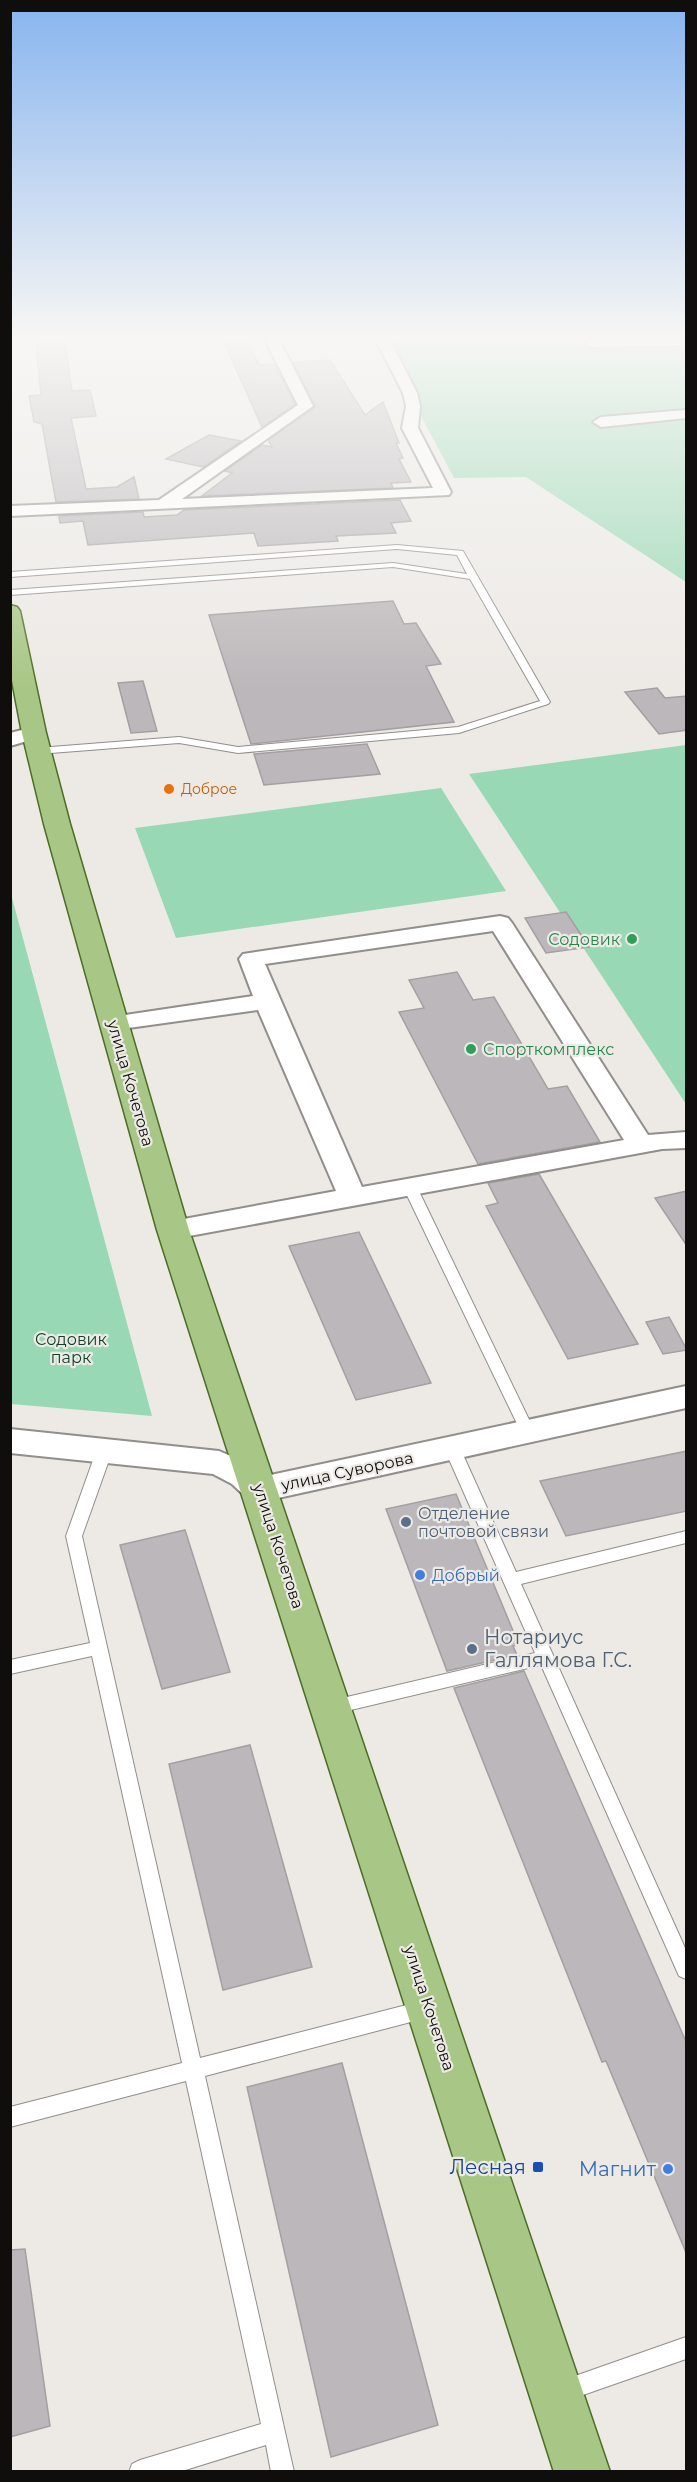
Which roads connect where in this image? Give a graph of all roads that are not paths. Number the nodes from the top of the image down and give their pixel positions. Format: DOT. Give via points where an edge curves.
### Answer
graph roads {
  1 [pos="234,456"];
  2 [pos="424,456"];
  3 [pos="165,503"];
  4 [pos="10,511"];
  5 [pos="10,575"];
  6 [pos="473,577"];
  7 [pos="10,593"];
  8 [pos="10,611"];
  9 [pos="28,741"];
  10 [pos="267,1001"];
  11 [pos="114,1023"];
  12 [pos="687,1140"];
  13 [pos="641,1145"];
  14 [pos="409,1185"];
  15 [pos="351,1196"];
  16 [pos="173,1230"];
  17 [pos="687,1397"];
  18 [pos="240,1430"];
  19 [pos="528,1432"];
  20 [pos="10,1441"];
  21 [pos="452,1448"];
  22 [pos="105,1449"];
  23 [pos="219,1463"];
  24 [pos="260,1490"];
  25 [pos="687,1537"];
  26 [pos="511,1580"];
  27 [pos="99,1648"];
  28 [pos="546,1657"];
  29 [pos="10,1667"];
  30 [pos="332,1707"];
  31 [pos="687,1970"];
  32 [pos="431,2008"];
  33 [pos="193,2069"];
  34 [pos="10,2117"];
  35 [pos="687,2348"];
  36 [pos="555,2394"];
  37 [pos="274,2431"];
  38 [pos="140,2472"];
  39 [pos="283,2472"];
  40 [pos="582,2472"];
  1 -- 3 [label="street"];
  2 -- 3 [label="street" via="442,492"];
  3 -- 4 [label="street"];
  5 -- 6 [label="lane" via="397,547 460,552"];
  6 -- 7 [label="lane" via="393,565"];
  6 -- 9 [label="lane" via="545,702 459,730 238,750 179,740"];
  8 -- 9 [label="main road, улица Кочетова"];
  9 -- 11 [label="main road, улица Кочетова"];
  10 -- 11 [label="street"];
  10 -- 13 [label="street" via="251,959 500,923"];
  10 -- 15 [label="street"];
  11 -- 16 [label="main road, улица Кочетова"];
  12 -- 13 [label="street"];
  13 -- 14 [label="street"];
  14 -- 15 [label="street"];
  14 -- 19 [label="lane"];
  15 -- 16 [label="street"];
  16 -- 18 [label="main road, улица Кочетова"];
  17 -- 19 [label="street, улица Суворова"];
  18 -- 23 [label="street" via="235,1450"];
  18 -- 24 [label="main road, улица Кочетова"];
  19 -- 21 [label="street, улица Суворова"];
  20 -- 22 [label="street, улица Суворова"];
  21 -- 24 [label="street, улица Суворова"];
  21 -- 26 [label="lane"];
  22 -- 23 [label="street, улица Суворова"];
  22 -- 27 [label="lane" via="74,1536"];
  23 -- 24 [label="street, улица Суворова" via="243,1475"];
  24 -- 30 [label="main road, улица Кочетова"];
  25 -- 26 [label="lane"];
  26 -- 28 [label="lane"];
  27 -- 29 [label="lane"];
  27 -- 33 [label="lane"];
  28 -- 30 [label="lane"];
  28 -- 31 [label="lane"];
  30 -- 32 [label="main road, улица Кочетова"];
  32 -- 33 [label="lane"];
  32 -- 36 [label="main road, улица Кочетова"];
  33 -- 34 [label="lane"];
  33 -- 37 [label="lane"];
  35 -- 36 [label="lane"];
  36 -- 40 [label="main road, улица Кочетова"];
  37 -- 38 [label="lane"];
  37 -- 39 [label="lane"];
}
